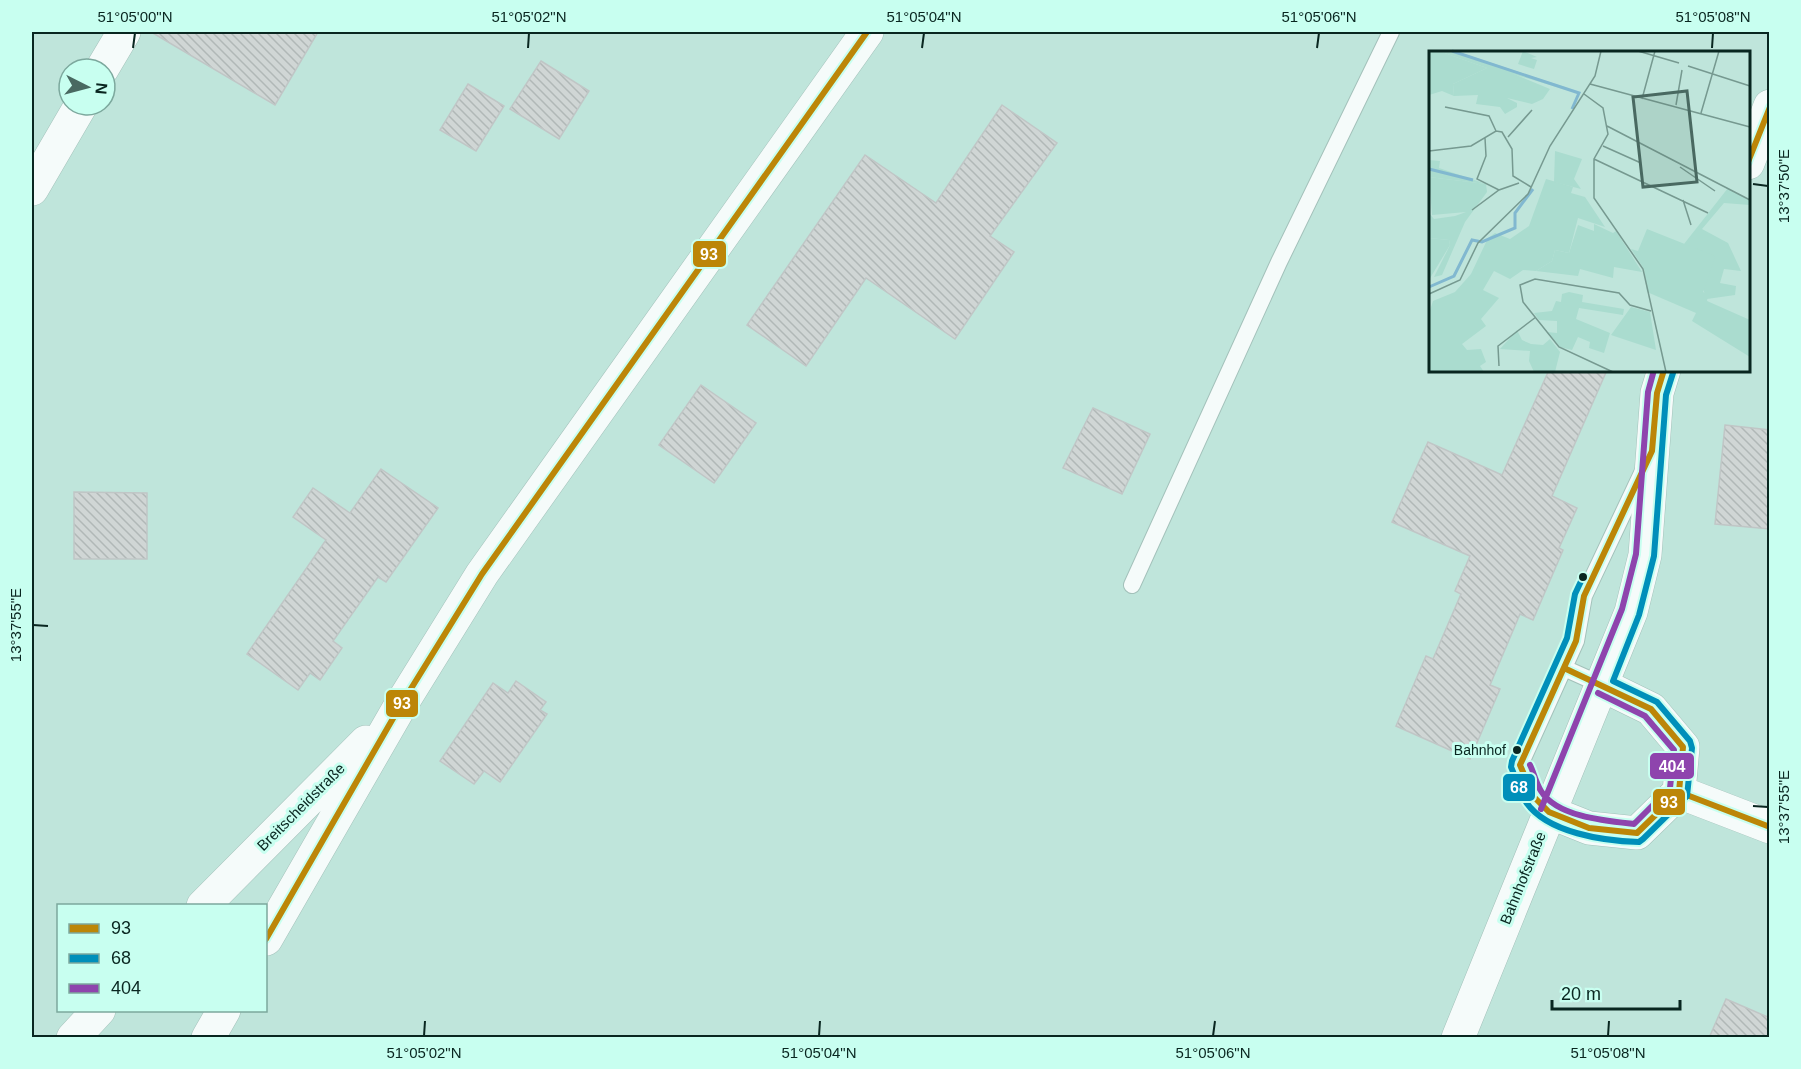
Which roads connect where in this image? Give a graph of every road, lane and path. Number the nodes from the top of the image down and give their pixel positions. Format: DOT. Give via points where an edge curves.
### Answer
graph roads {
  1 [pos="124,32"];
  2 [pos="867,32"];
  3 [pos="1391,32"];
  4 [pos="109,57"];
  5 [pos="1770,106"];
  6 [pos="74,117"];
  7 [pos="1750,160"];
  8 [pos="1750,173"];
  9 [pos="1770,181"];
  10 [pos="32,189"];
  11 [pos="1663,372"];
  12 [pos="1652,451"];
  13 [pos="1132,585"];
  14 [pos="1564,668"];
  15 [pos="1602,685"];
  16 [pos="399,708"];
  17 [pos="1678,792"];
  18 [pos="1549,812"];
  19 [pos="1770,827"];
  20 [pos="205,904"];
  21 [pos="267,937"];
  22 [pos="98,1012"];
  23 [pos="223,1012"];
  24 [pos="73,1038"];
  25 [pos="208,1038"];
  26 [pos="1458,1038"];
  1 -- 4 [label="street"];
  2 -- 16 [label="street, Breitscheidstraße" via="482,574"];
  3 -- 13 [label="lane" via="1279,262"];
  5 -- 7 [label="street"];
  6 -- 10 [label="street"];
  8 -- 9 [label="street"];
  11 -- 12 [label="street, Bahnhofstraße" via="1657,393"];
  12 -- 14 [label="lane" via="1584,596 1576,641"];
  12 -- 15 [label="street, Bahnhofstraße" via="1645,555 1631,612"];
  14 -- 15 [label="lane"];
  14 -- 18 [label="lane" via="1520,765 1534,797"];
  15 -- 17 [label="street" via="1651,709 1683,747"];
  15 -- 18 [label="street, Bahnhofstraße"];
  16 -- 20 [label="street, Breitscheidstraße"];
  16 -- 21 [label="street, Breitscheidstraße"];
  17 -- 18 [label="street" via="1637,833 1589,828"];
  17 -- 19 [label="street"];
  18 -- 26 [label="street, Bahnhofstraße"];
  22 -- 24 [label="street"];
  23 -- 25 [label="street"];
}
